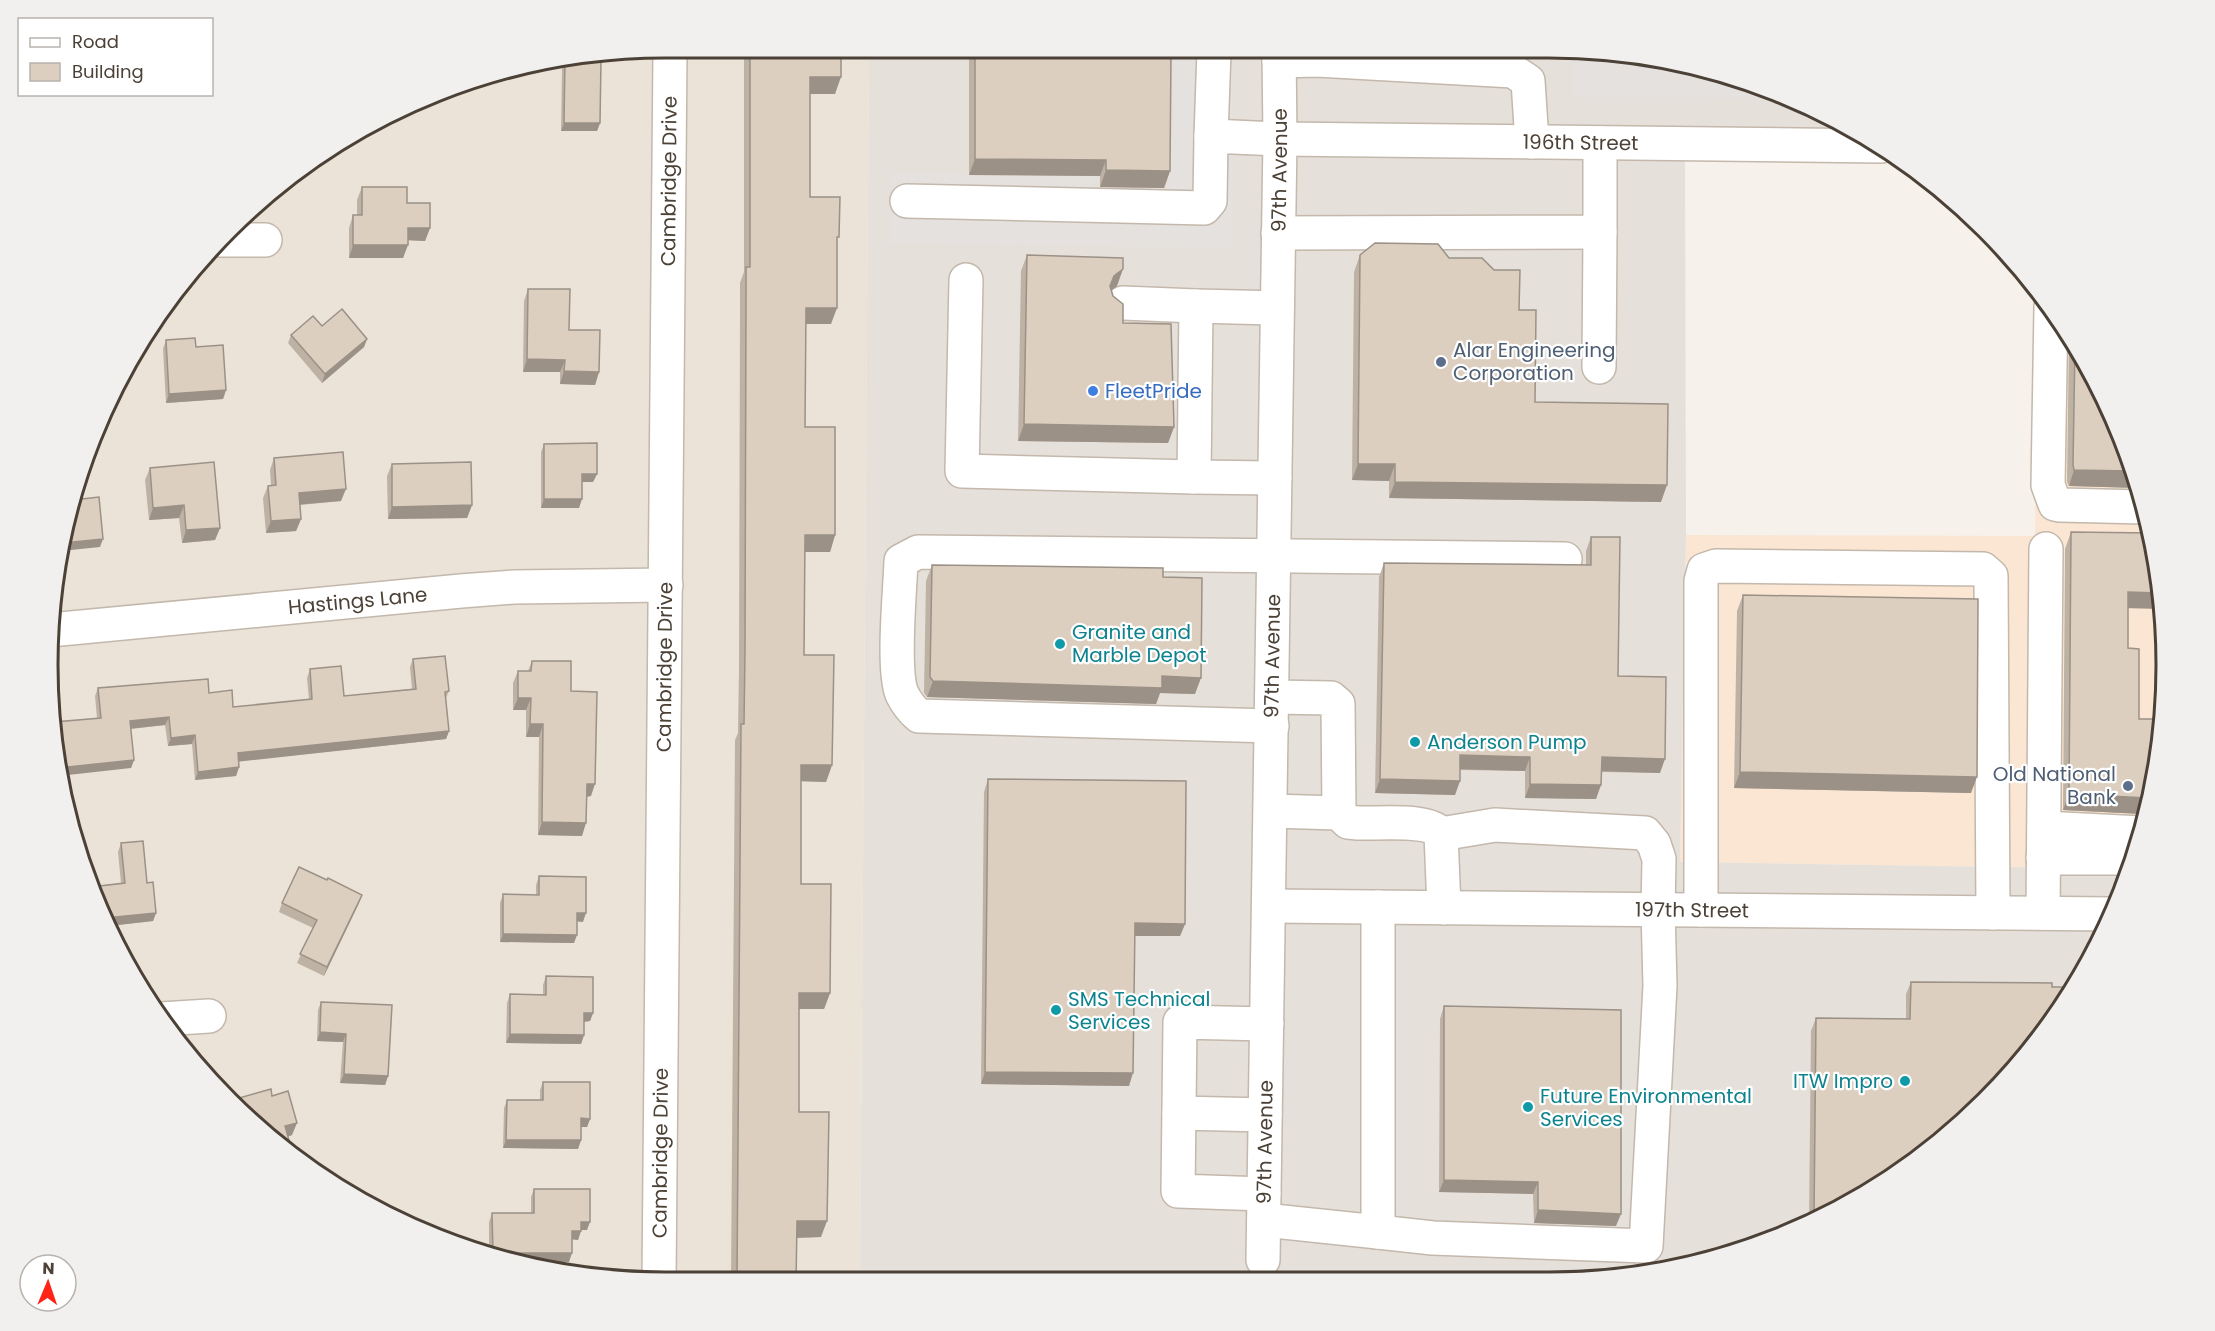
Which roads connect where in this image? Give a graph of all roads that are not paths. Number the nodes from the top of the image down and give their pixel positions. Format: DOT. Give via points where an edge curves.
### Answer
graph roads {
  1 [pos="670,58"];
  2 [pos="1214,58"];
  3 [pos="1279,58"];
  4 [pos="1354,58"];
  5 [pos="1211,136"];
  6 [pos="1280,139"];
  7 [pos="1532,142"];
  8 [pos="1600,143"];
  9 [pos="1862,146"];
  10 [pos="907,201"];
  11 [pos="1600,232"];
  12 [pos="1278,233"];
  13 [pos="232,240"];
  14 [pos="265,240"];
  15 [pos="966,280"];
  16 [pos="1122,303"];
  17 [pos="1196,306"];
  18 [pos="1276,309"];
  19 [pos="2051,323"];
  20 [pos="1599,367"];
  21 [pos="1194,477"];
  22 [pos="1275,478"];
  23 [pos="2136,507"];
  24 [pos="2046,549"];
  25 [pos="1274,555"];
  26 [pos="1565,559"];
  27 [pos="666,585"];
  28 [pos="60,629"];
  29 [pos="1272,711"];
  30 [pos="1271,811"];
  31 [pos="1339,813"];
  32 [pos="2133,833"];
  33 [pos="1441,834"];
  34 [pos="2043,843"];
  35 [pos="2125,857"];
  36 [pos="1269,906"];
  37 [pos="1378,907"];
  38 [pos="1444,908"];
  39 [pos="1658,910"];
  40 [pos="1701,910"];
  41 [pos="1994,913"];
  42 [pos="2043,913"];
  43 [pos="2103,914"];
  44 [pos="208,1016"];
  45 [pos="172,1018"];
  46 [pos="1267,1024"];
  47 [pos="1179,1113"];
  48 [pos="1266,1115"];
  49 [pos="1264,1207"];
  50 [pos="1378,1232"];
  51 [pos="1263,1260"];
  52 [pos="659,1272"];
  1 -- 27 [label="street, Cambridge Drive"];
  2 -- 5 [label="street"];
  3 -- 6 [label="street, 97th Avenue"];
  4 -- 7 [label="street" via="1513,71 1528,81"];
  5 -- 6 [label="street, 196th Street"];
  5 -- 10 [label="street" via="1210,201 1204,208"];
  6 -- 7 [label="street, 196th Street"];
  6 -- 12 [label="street, 97th Avenue"];
  7 -- 8 [label="street, 196th Street"];
  8 -- 9 [label="street, 196th Street"];
  8 -- 11 [label="street"];
  11 -- 12 [label="street"];
  11 -- 20 [label="street"];
  12 -- 18 [label="street, 97th Avenue"];
  13 -- 14 [label="street"];
  15 -- 21 [label="street" via="962,471"];
  16 -- 17 [label="street"];
  17 -- 18 [label="street"];
  17 -- 21 [label="street"];
  18 -- 22 [label="street, 97th Avenue"];
  19 -- 23 [label="street" via="2048,485 2055,504"];
  21 -- 22 [label="street"];
  22 -- 25 [label="street, 97th Avenue"];
  24 -- 34 [label="street"];
  25 -- 26 [label="street"];
  25 -- 29 [label="street, 97th Avenue"];
  25 -- 29 [label="street" via="918,552 902,561 897,674 902,693 919,716"];
  27 -- 28 [label="street, Hastings Lane" via="514,587"];
  27 -- 52 [label="street, Cambridge Drive"];
  29 -- 30 [label="street, 97th Avenue"];
  29 -- 31 [label="street" via="1331,698 1338,704"];
  30 -- 31 [label="street"];
  30 -- 36 [label="street, 97th Avenue"];
  31 -- 33 [label="street" via="1348,822 1426,824"];
  32 -- 34 [label="street"];
  33 -- 38 [label="street"];
  33 -- 39 [label="street" via="1495,825 1645,833 1659,859"];
  34 -- 35 [label="street"];
  34 -- 42 [label="street"];
  36 -- 37 [label="street, 197th Street"];
  36 -- 46 [label="street, 97th Avenue"];
  37 -- 38 [label="street, 197th Street"];
  37 -- 50 [label="street"];
  38 -- 39 [label="street, 197th Street"];
  39 -- 40 [label="street, 197th Street"];
  39 -- 50 [label="street" via="1660,986 1646,1246 1433,1238"];
  40 -- 41 [label="street, 197th Street"];
  40 -- 41 [label="street" via="1701,580 1704,570 1716,566 1983,569 1991,576"];
  41 -- 42 [label="street, 197th Street"];
  42 -- 43 [label="street, 197th Street"];
  44 -- 45 [label="street"];
  46 -- 47 [label="street" via="1180,1022"];
  46 -- 48 [label="street, 97th Avenue"];
  47 -- 48 [label="street"];
  47 -- 49 [label="street" via="1178,1191"];
  48 -- 49 [label="street, 97th Avenue"];
  49 -- 50 [label="street"];
  49 -- 51 [label="street, 97th Avenue"];
}
